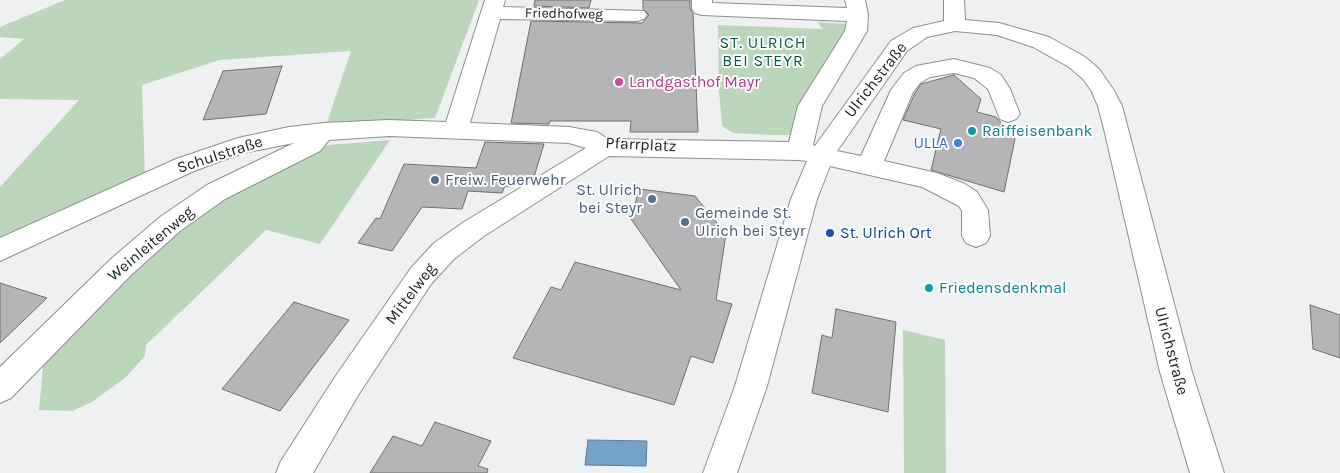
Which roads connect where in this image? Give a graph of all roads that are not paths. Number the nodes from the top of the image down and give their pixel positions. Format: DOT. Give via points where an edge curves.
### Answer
graph roads {
  1 [pos="702,0"];
  2 [pos="493,7"];
  3 [pos="856,8"];
  4 [pos="954,12"];
  5 [pos="637,14"];
  6 [pos="1008,114"];
  7 [pos="456,130"];
  8 [pos="324,131"];
  9 [pos="604,146"];
  10 [pos="810,153"];
  11 [pos="870,165"];
  12 [pos="976,236"];
  13 [pos="0,250"];
  14 [pos="0,388"];
  15 [pos="293,473"];
  16 [pos="720,473"];
  17 [pos="1207,473"];
  1 -- 3 [label="street" via="702,9"];
  2 -- 5 [label="street, Friedhofweg"];
  2 -- 7 [label="street, Friedhofweg"];
  3 -- 10 [label="street" via="856,31 810,106"];
  4 -- 10 [label="street, Ulrichstraße" via="899,46 841,125"];
  4 -- 17 [label="street, Ulrichstraße" via="1041,42 1077,62 1102,90 1110,106 1176,372"];
  6 -- 11 [label="street" via="999,89 982,73 954,66 924,71 912,78 902,90"];
  7 -- 8 [label="street, Schulstraße" via="389,128"];
  7 -- 9 [label="street, Pfarrplatz" via="569,134"];
  8 -- 13 [label="street, Schulstraße" via="238,146 185,165"];
  8 -- 14 [label="street, Weinleitenweg" via="311,145 216,192 170,224 120,266"];
  9 -- 10 [label="street, Pfarrplatz"];
  9 -- 15 [label="street, Mittelweg" via="474,228 444,251 421,276"];
  10 -- 11 [label="street, Pfarrplatz"];
  10 -- 16 [label="street, Ulrichstraße" via="804,200 751,386"];
  11 -- 12 [label="street, Pfarrplatz" via="928,179 968,199 975,210"];
}
